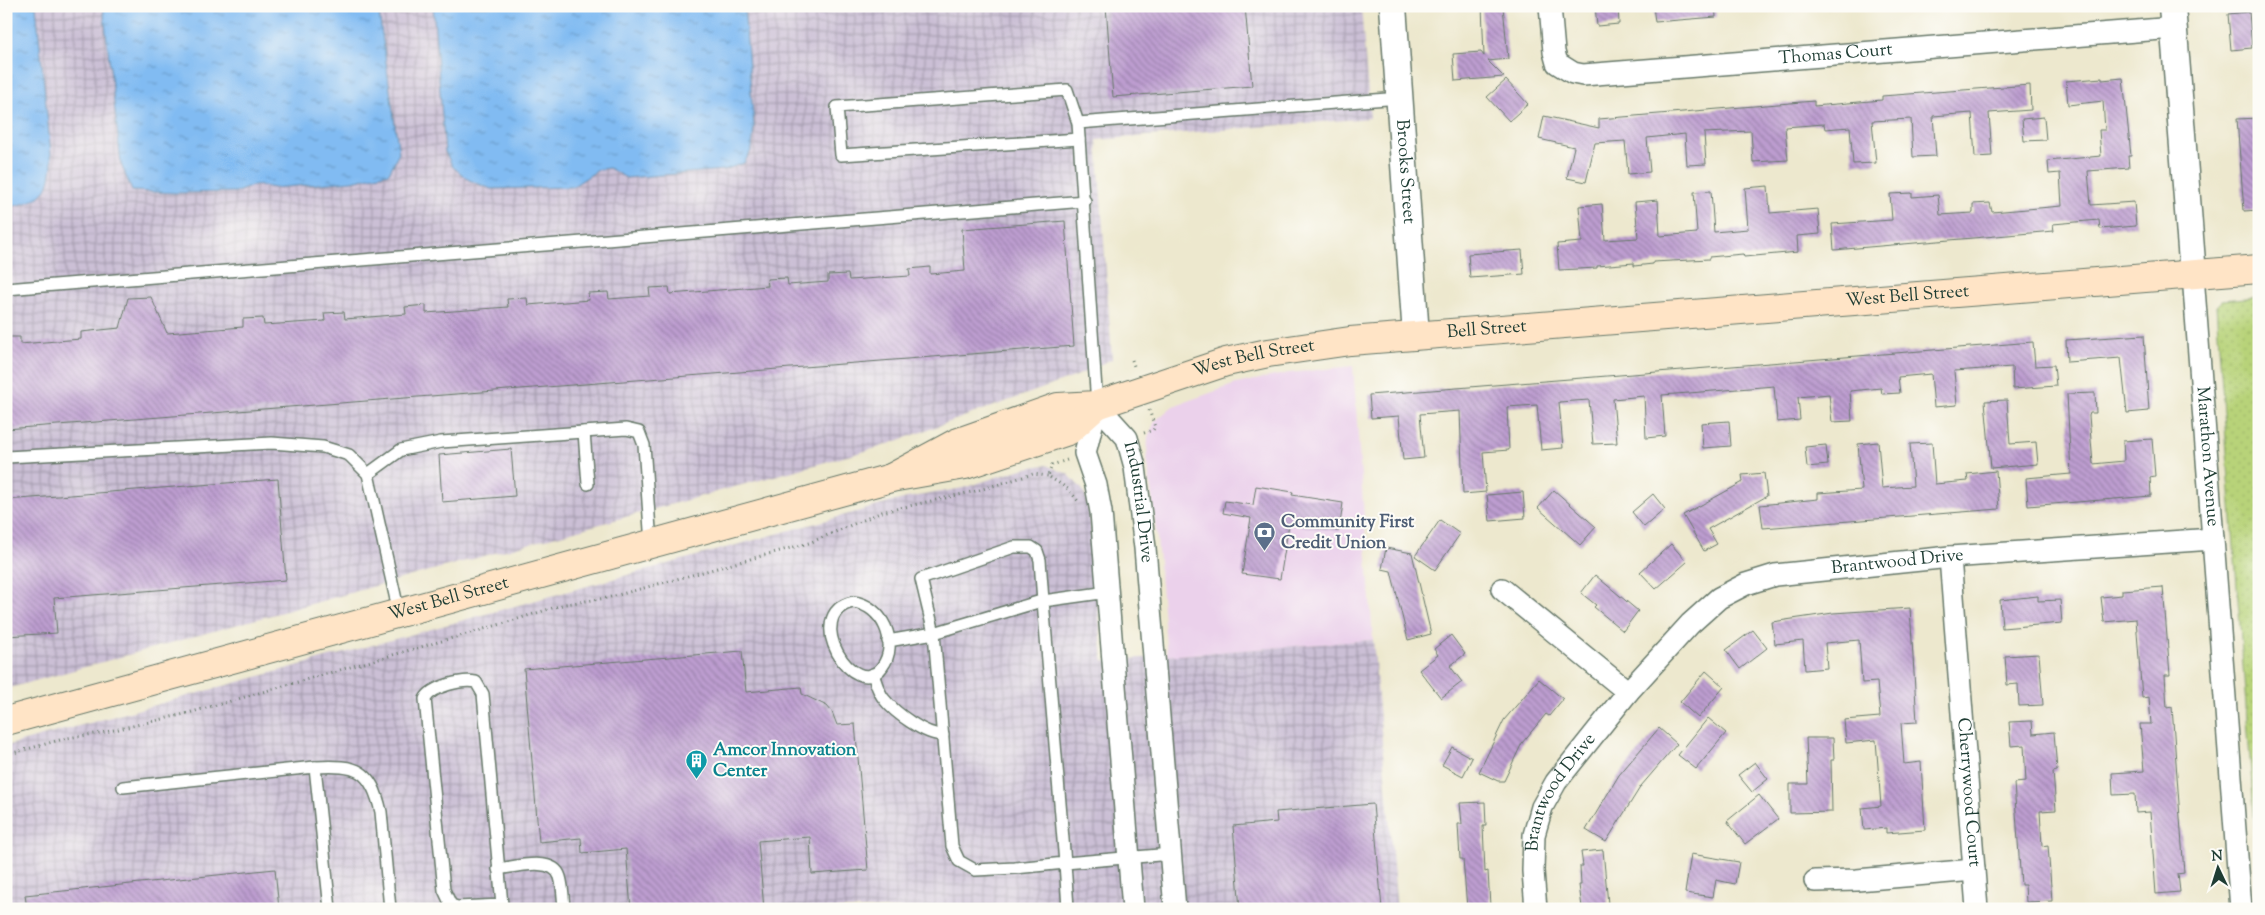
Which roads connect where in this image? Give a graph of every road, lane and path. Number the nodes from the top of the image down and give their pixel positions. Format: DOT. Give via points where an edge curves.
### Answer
graph roads {
  1 [pos="1393,6"];
  2 [pos="1550,6"];
  3 [pos="2173,17"];
  4 [pos="1400,98"];
  5 [pos="1078,123"];
  6 [pos="1079,139"];
  7 [pos="1084,200"];
  8 [pos="2259,269"];
  9 [pos="2193,275"];
  10 [pos="6,289"];
  11 [pos="1557,324"];
  12 [pos="1416,336"];
  13 [pos="1097,405"];
  14 [pos="584,432"];
  15 [pos="6,457"];
  16 [pos="368,474"];
  17 [pos="1048,476"];
  18 [pos="588,484"];
  19 [pos="2213,539"];
  20 [pos="651,544"];
  21 [pos="1950,557"];
  22 [pos="1502,589"];
  23 [pos="1108,592"];
  24 [pos="1043,601"];
  25 [pos="398,613"];
  26 [pos="934,633"];
  27 [pos="888,641"];
  28 [pos="873,674"];
  29 [pos="1628,692"];
  30 [pos="6,721"];
  31 [pos="943,735"];
  32 [pos="6,755"];
  33 [pos="315,767"];
  34 [pos="123,786"];
  35 [pos="1171,854"];
  36 [pos="1129,857"];
  37 [pos="1065,863"];
  38 [pos="498,869"];
  39 [pos="1974,870"];
  40 [pos="1816,881"];
  41 [pos="502,907"];
  42 [pos="330,909"];
  43 [pos="390,909"];
  44 [pos="564,909"];
  45 [pos="1064,909"];
  46 [pos="1133,909"];
  47 [pos="1175,909"];
  48 [pos="1536,909"];
  49 [pos="1977,909"];
  50 [pos="2241,909"];
  1 -- 4 [label="street, Brooks Street"];
  2 -- 3 [label="street, Thomas Court" via="1557,63 1583,75"];
  3 -- 9 [label="street, Marathon Avenue"];
  4 -- 5 [label="lane"];
  4 -- 12 [label="street, Brooks Street"];
  5 -- 6 [label="lane"];
  5 -- 6 [label="lane" via="1067,90 837,107 841,155"];
  6 -- 7 [label="lane"];
  7 -- 10 [label="lane"];
  7 -- 13 [label="lane"];
  8 -- 9 [label="main road, West Bell Street"];
  9 -- 11 [label="main road, West Bell Street"];
  9 -- 19 [label="street, Marathon Avenue"];
  11 -- 12 [label="main road, Bell Street"];
  12 -- 13 [label="main road, West Bell Street" via="1350,340 1243,358"];
  13 -- 20 [label="main road, West Bell Street" via="1068,431 965,465 891,478"];
  13 -- 23 [label="street, Industrial Drive" via="1085,453 1101,512"];
  13 -- 35 [label="street, Industrial Drive" via="1127,438 1135,467"];
  14 -- 16 [label="lane" via="417,446 401,450"];
  14 -- 18 [label="lane"];
  14 -- 20 [label="lane" via="626,429 639,432 644,445"];
  15 -- 16 [label="lane" via="272,443 323,447 349,454"];
  16 -- 25 [label="lane"];
  17 -- 32 [label="path" via="1033,474 976,491 882,512 809,543 607,598 565,604 185,714 67,738"];
  19 -- 21 [label="street, Brantwood Drive"];
  19 -- 50 [label="street, Marathon Avenue"];
  20 -- 25 [label="main road, West Bell Street"];
  21 -- 29 [label="street, Brantwood Drive" via="1775,575 1746,584 1706,608"];
  21 -- 39 [label="street, Cherrywood Court"];
  22 -- 29 [label="street"];
  23 -- 24 [label="lane"];
  23 -- 36 [label="street, Industrial Drive"];
  24 -- 26 [label="lane"];
  24 -- 26 [label="lane" via="1037,551 1031,547 1014,547 920,579"];
  24 -- 37 [label="lane"];
  25 -- 30 [label="main road, West Bell Street"];
  26 -- 27 [label="lane"];
  26 -- 31 [label="lane"];
  27 -- 28 [label="lane" via="885,662"];
  27 -- 28 [label="lane" via="881,618 864,604 848,603 834,617 832,639 837,654 857,674"];
  28 -- 31 [label="lane" via="883,698 893,708 928,733"];
  29 -- 48 [label="street, Brantwood Drive" via="1556,782 1542,807 1532,849"];
  31 -- 37 [label="lane" via="952,846 959,861 975,870"];
  33 -- 34 [label="lane"];
  33 -- 42 [label="lane"];
  33 -- 43 [label="lane" via="353,768 374,785 381,812"];
  35 -- 36 [label="lane"];
  35 -- 47 [label="street, Industrial Drive"];
  36 -- 37 [label="lane"];
  36 -- 46 [label="street, Industrial Drive"];
  37 -- 45 [label="lane" via="1068,908"];
  38 -- 41 [label="lane"];
  38 -- 41 [label="lane" via="483,694 476,682 463,681 434,690 425,699 444,890 446,899 458,908"];
  38 -- 44 [label="lane" via="541,864 554,868 560,876"];
  39 -- 40 [label="street, Cherrywood Court"];
  39 -- 49 [label="street"];
}
